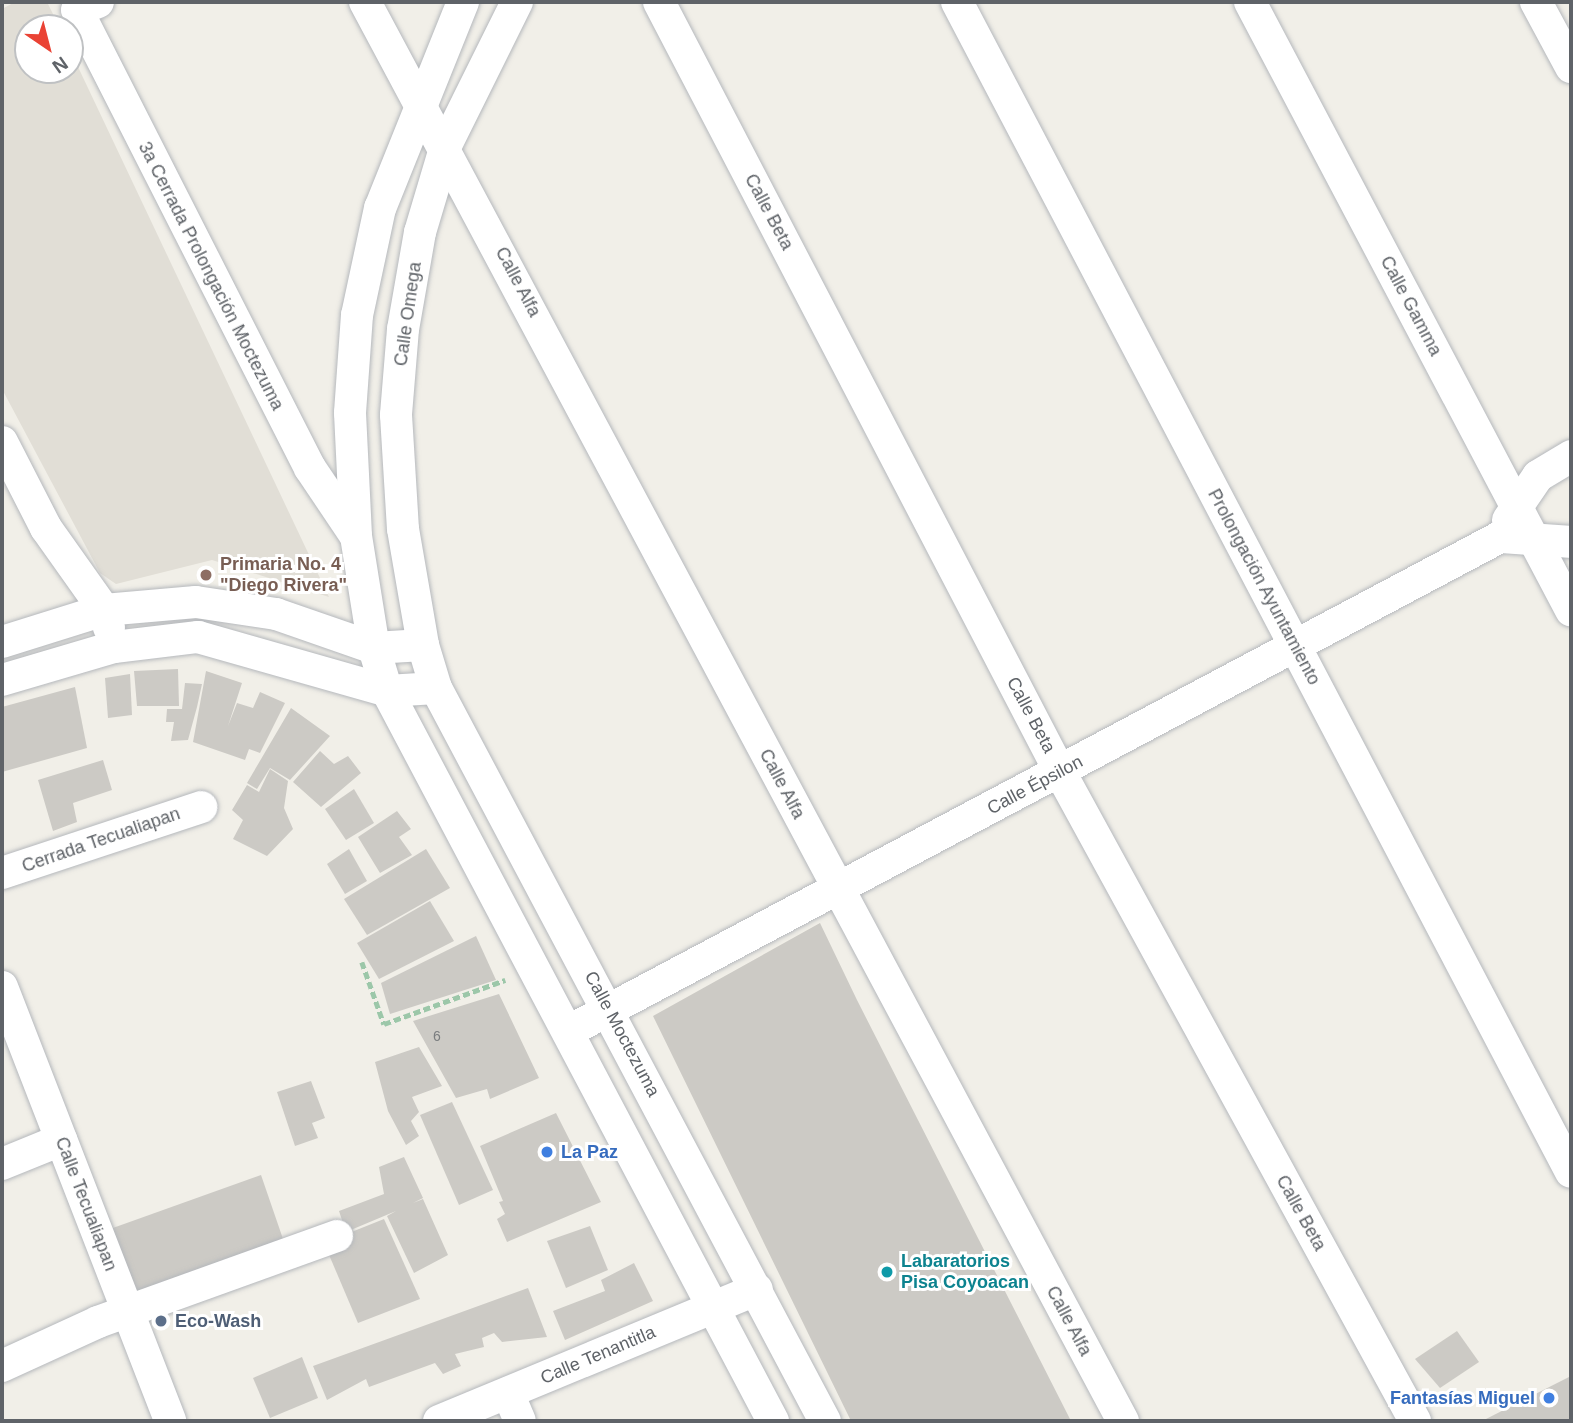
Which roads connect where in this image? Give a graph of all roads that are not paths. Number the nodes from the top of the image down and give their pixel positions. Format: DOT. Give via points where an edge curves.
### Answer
graph roads {
  1 [pos="365,2"];
  2 [pos="463,2"];
  3 [pos="517,2"];
  4 [pos="659,2"];
  5 [pos="957,2"];
  6 [pos="1251,2"];
  7 [pos="1536,2"];
  8 [pos="88,6"];
  9 [pos="1571,67"];
  10 [pos="420,99"];
  11 [pos="446,145"];
  12 [pos="2,442"];
  13 [pos="1571,456"];
  14 [pos="1516,505"];
  15 [pos="356,536"];
  16 [pos="1500,537"];
  17 [pos="1534,538"];
  18 [pos="1571,542"];
  19 [pos="104,610"];
  20 [pos="1571,610"];
  21 [pos="2,642"];
  22 [pos="423,645"];
  23 [pos="114,647"];
  24 [pos="1296,647"];
  25 [pos="374,648"];
  26 [pos="2,680"];
  27 [pos="436,688"];
  28 [pos="387,691"];
  29 [pos="1060,772"];
  30 [pos="201,807"];
  31 [pos="2,873"];
  32 [pos="837,889"];
  33 [pos="2,987"];
  34 [pos="609,1009"];
  35 [pos="569,1031"];
  36 [pos="61,1140"];
  37 [pos="2,1164"];
  38 [pos="1571,1172"];
  39 [pos="337,1236"];
  40 [pos="757,1289"];
  41 [pos="714,1306"];
  42 [pos="127,1312"];
  43 [pos="2,1366"];
  44 [pos="514,1407"];
  45 [pos="170,1421"];
  46 [pos="439,1421"];
  47 [pos="774,1421"];
  48 [pos="825,1421"];
  49 [pos="1123,1421"];
  50 [pos="1415,1421"];
  1 -- 10 [label="street, Calle Alfa"];
  2 -- 10 [label="street"];
  3 -- 11 [label="street, Calle Omega"];
  4 -- 29 [label="street, Calle Beta"];
  5 -- 24 [label="street, Prolongación Ayuntamiento"];
  6 -- 14 [label="street, Calle Gamma"];
  7 -- 9 [label="street"];
  8 -- 15 [label="street, 3a Cerrada Prolongación Moctezuma" via="310,468"];
  10 -- 11 [label="street, Calle Alfa"];
  10 -- 15 [label="street" via="380,208 357,315 350,413"];
  11 -- 22 [label="street, Calle Omega" via="416,256 396,415 403,529"];
  11 -- 32 [label="street, Calle Alfa"];
  12 -- 19 [label="street" via="46,528"];
  13 -- 14 [label="street" via="1538,476"];
  14 -- 16 [label="street"];
  14 -- 17 [label="street, Calle Gamma"];
  15 -- 25 [label="street"];
  16 -- 17 [label="street"];
  16 -- 24 [label="street, Calle Épsilon"];
  17 -- 18 [label="street"];
  17 -- 20 [label="street, Calle Gamma"];
  19 -- 21 [label="street"];
  19 -- 23 [label="street"];
  19 -- 25 [label="street" via="196,601 276,614"];
  22 -- 25 [label="street"];
  22 -- 27 [label="street, Calle Moctezuma"];
  23 -- 26 [label="street"];
  23 -- 28 [label="street" via="198,637"];
  24 -- 29 [label="street, Calle Épsilon"];
  24 -- 38 [label="street, Prolongación Ayuntamiento"];
  25 -- 28 [label="street"];
  27 -- 28 [label="street"];
  27 -- 34 [label="street, Calle Moctezuma"];
  28 -- 35 [label="street"];
  29 -- 32 [label="street, Calle Épsilon"];
  29 -- 50 [label="street, Calle Beta"];
  30 -- 31 [label="street, Cerrada Tecualiapan"];
  32 -- 34 [label="street, Calle Épsilon"];
  32 -- 49 [label="street, Calle Alfa"];
  33 -- 36 [label="street, Calle Tecualiapan"];
  34 -- 35 [label="street, Calle Épsilon"];
  34 -- 40 [label="street, Calle Moctezuma"];
  35 -- 41 [label="street"];
  36 -- 37 [label="street"];
  36 -- 42 [label="street, Calle Tecualiapan"];
  39 -- 42 [label="street"];
  40 -- 41 [label="street, Calle Tenantitla"];
  40 -- 48 [label="street, Calle Moctezuma"];
  41 -- 44 [label="street, Calle Tenantitla"];
  41 -- 47 [label="street"];
  42 -- 43 [label="street"];
  42 -- 45 [label="street, Calle Tecualiapan"];
  44 -- 46 [label="street, Calle Tenantitla"];
}
